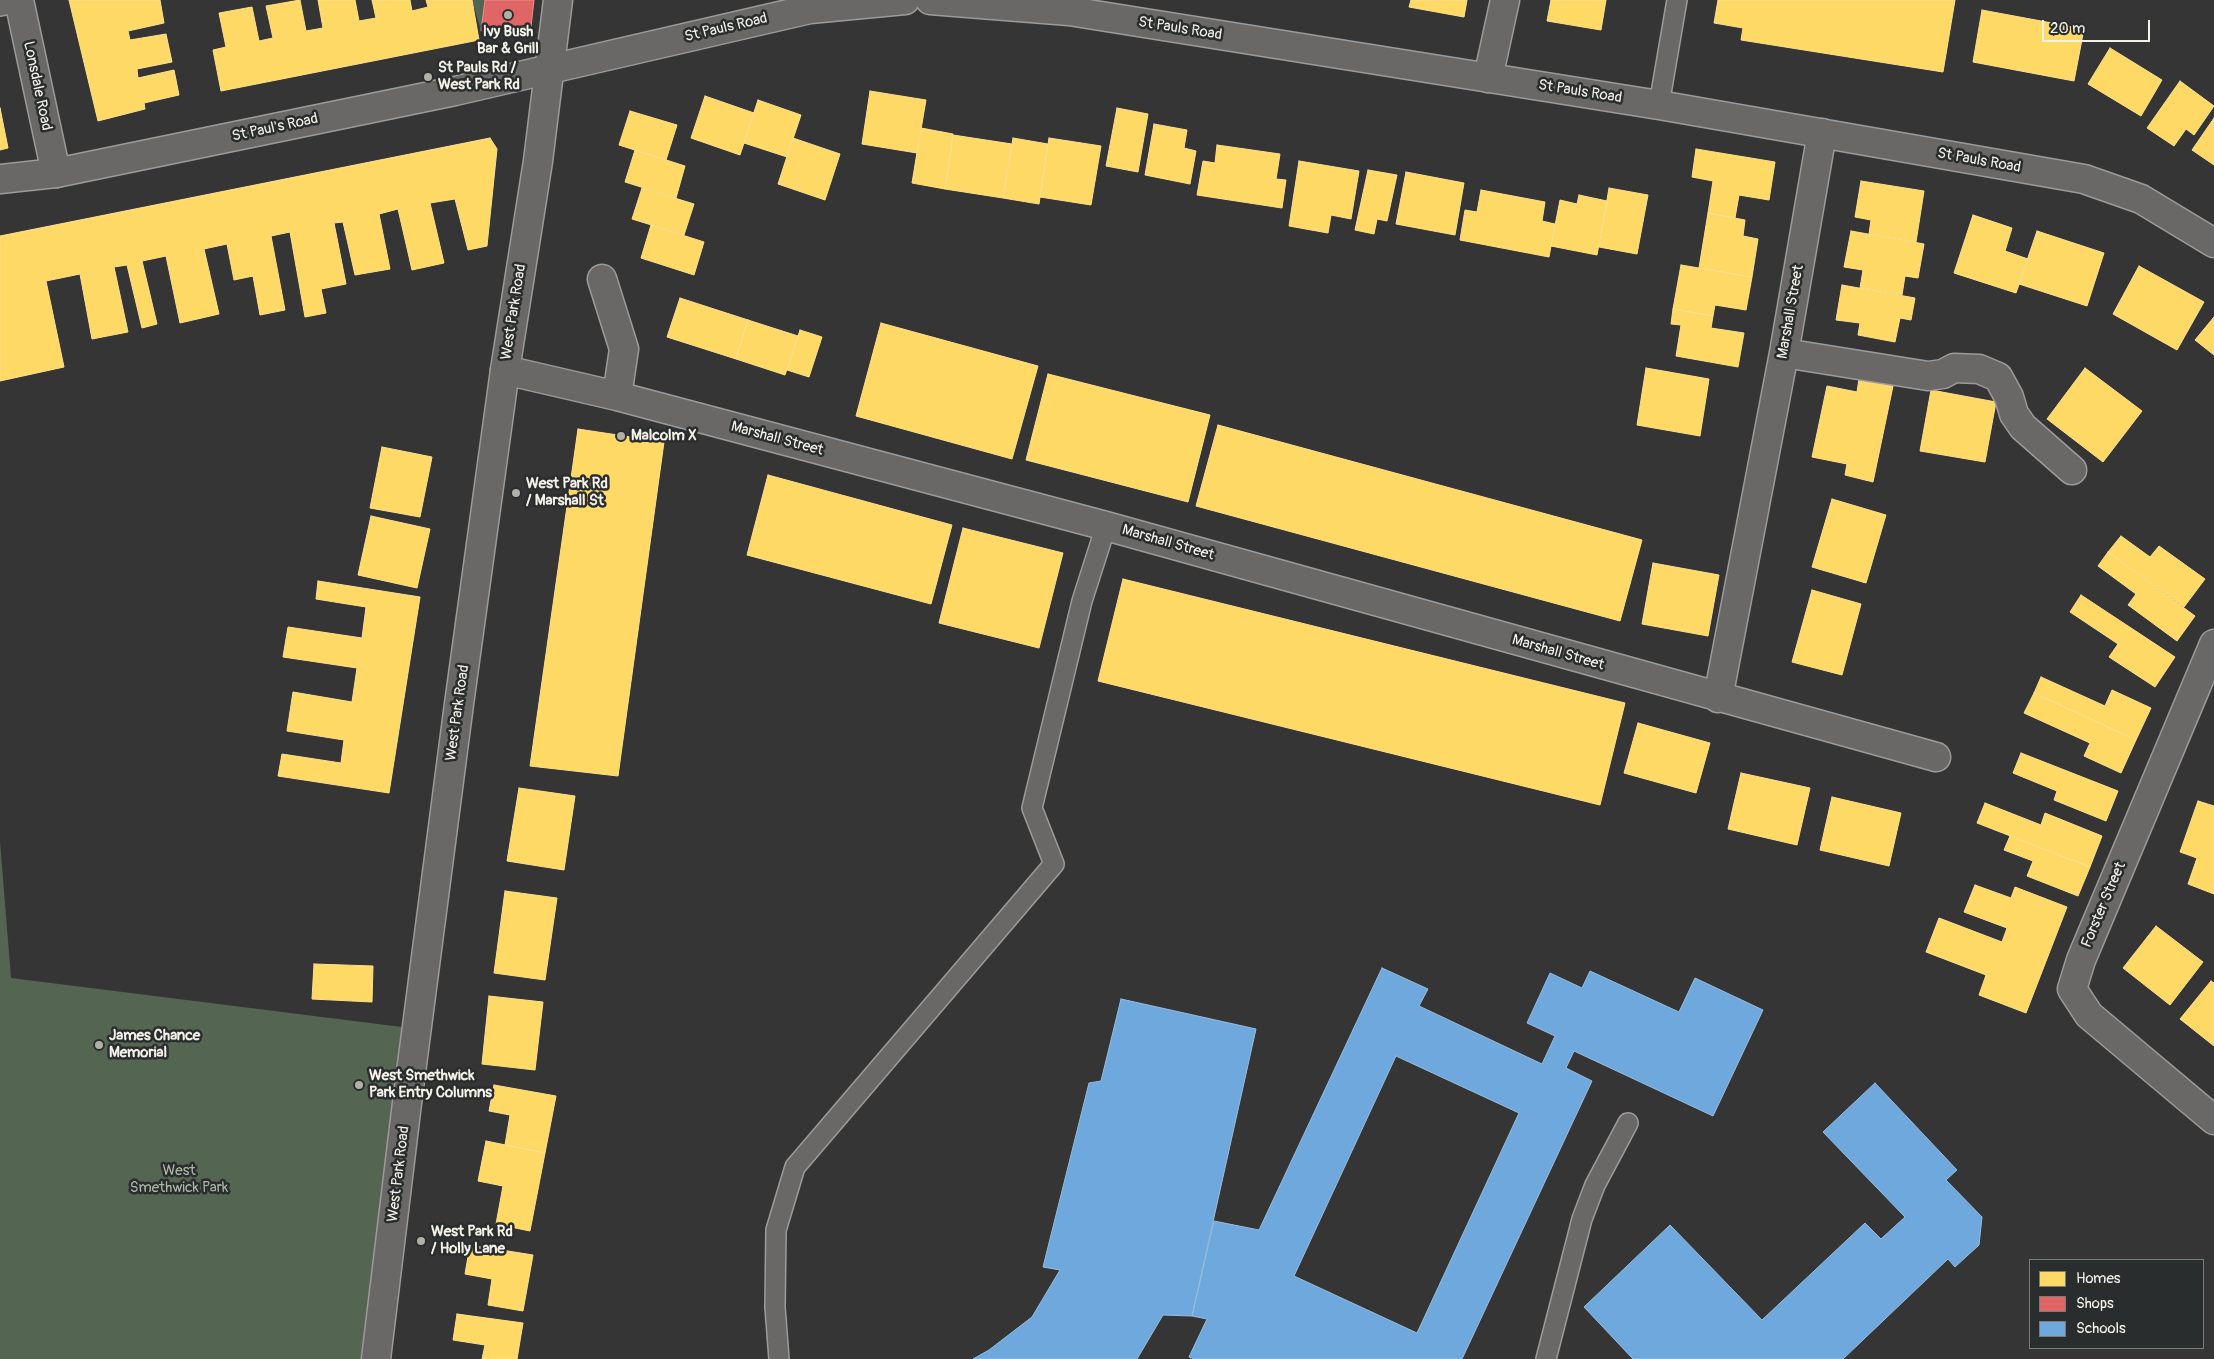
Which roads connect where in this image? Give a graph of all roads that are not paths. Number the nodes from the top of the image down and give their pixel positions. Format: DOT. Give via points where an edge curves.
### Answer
graph roads {
  1 [pos="558,0"];
  2 [pos="905,0"];
  3 [pos="930,0"];
  4 [pos="1505,0"];
  5 [pos="1677,0"];
  6 [pos="13,3"];
  7 [pos="549,69"];
  8 [pos="1488,78"];
  9 [pos="1659,104"];
  10 [pos="1822,133"];
  11 [pos="56,173"];
  12 [pos="0,179"];
  13 [pos="2214,243"];
  14 [pos="602,279"];
  15 [pos="1784,354"];
  16 [pos="505,370"];
  17 [pos="617,396"];
  18 [pos="2072,470"];
  19 [pos="1106,526"];
  20 [pos="2214,644"];
  21 [pos="1718,698"];
  22 [pos="1936,758"];
  23 [pos="2214,1120"];
  24 [pos="1628,1123"];
  25 [pos="376,1359"];
  26 [pos="778,1359"];
  27 [pos="1546,1359"];
  1 -- 7 [label="street, West Park Road"];
  2 -- 7 [label="street, St Pauls Road" via="810,9"];
  3 -- 8 [label="street, St Pauls Road" via="1069,11"];
  4 -- 8 [label="street"];
  5 -- 9 [label="lane"];
  6 -- 11 [label="street, Lonsdale Road"];
  7 -- 11 [label="street, St Paul's Road"];
  7 -- 16 [label="street, West Park Road"];
  8 -- 9 [label="street, St Pauls Road"];
  9 -- 10 [label="street, St Pauls Road"];
  10 -- 13 [label="street, St Pauls Road" via="2084,179 2141,199"];
  10 -- 15 [label="street, Marshall Street"];
  11 -- 12 [label="street, St Paul's Road"];
  14 -- 17 [label="street" via="624,349"];
  15 -- 18 [label="street" via="1928,376 1954,368 1979,369 1998,377 2023,427"];
  15 -- 21 [label="street, Marshall Street"];
  16 -- 17 [label="street, Marshall Street"];
  16 -- 25 [label="street, West Park Road"];
  17 -- 19 [label="street, Marshall Street"];
  19 -- 21 [label="street, Marshall Street"];
  19 -- 26 [label="lane" via="1082,601 1032,808 1054,864 795,1167 776,1230"];
  20 -- 23 [label="street, Forster Street" via="2081,960 2072,989 2089,1015"];
  21 -- 22 [label="street, Marshall Street"];
  24 -- 27 [label="lane" via="1595,1185 1582,1219"];
}
